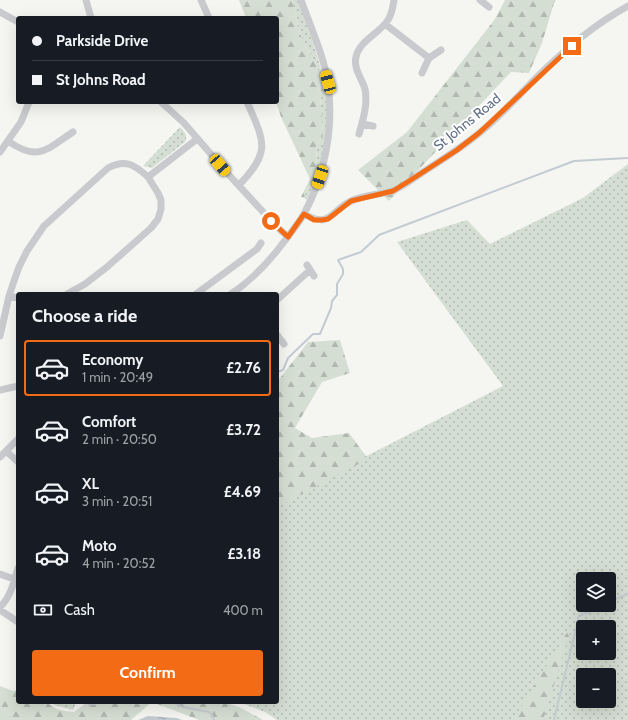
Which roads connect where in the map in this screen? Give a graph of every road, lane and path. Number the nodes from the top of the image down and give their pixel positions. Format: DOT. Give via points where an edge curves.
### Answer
graph roads {
  1 [pos="86,0"];
  2 [pos="202,0"];
  3 [pos="302,0"];
  4 [pos="394,0"];
  5 [pos="480,0"];
  6 [pos="628,6"];
  7 [pos="489,7"];
  8 [pos="0,12"];
  9 [pos="90,16"];
  10 [pos="209,16"];
  11 [pos="16,21"];
  12 [pos="385,24"];
  13 [pos="441,50"];
  14 [pos="429,58"];
  15 [pos="422,73"];
  16 [pos="28,104"];
  17 [pos="163,104"];
  18 [pos="248,104"];
  19 [pos="362,124"];
  20 [pos="373,126"];
  21 [pos="73,132"];
  22 [pos="360,134"];
  23 [pos="197,139"];
  24 [pos="8,141"];
  25 [pos="0,152"];
  26 [pos="148,177"];
  27 [pos="239,185"];
  28 [pos="304,214"];
  29 [pos="288,237"];
  30 [pos="261,243"];
  31 [pos="310,270"];
  32 [pos="71,292"];
  33 [pos="199,292"];
  34 [pos="234,292"];
  35 [pos="9,296"];
  36 [pos="16,298"];
  37 [pos="279,298"];
  38 [pos="0,336"];
  39 [pos="279,338"];
  40 [pos="284,344"];
  41 [pos="16,386"];
  42 [pos="0,390"];
  43 [pos="16,441"];
  44 [pos="6,451"];
  45 [pos="0,457"];
  46 [pos="16,460"];
  47 [pos="0,574"];
  48 [pos="16,574"];
  49 [pos="14,579"];
  50 [pos="0,608"];
  51 [pos="16,620"];
  1 -- 9 [label="street"];
  2 -- 10 [label="street"];
  3 -- 28 [label="street" via="328,82 330,104 322,168"];
  4 -- 12 [label="street" via="391,14"];
  5 -- 7 [label="street"];
  6 -- 28 [label="street, St Johns Road" via="611,15 572,46 479,133 417,176 393,191 351,201 328,219 314,220"];
  8 -- 11 [label="street"];
  12 -- 14 [label="street"];
  12 -- 19 [label="street" via="359,50 355,59 366,95"];
  13 -- 14 [label="street"];
  14 -- 15 [label="street"];
  16 -- 24 [label="street" via="21,122"];
  17 -- 23 [label="street"];
  18 -- 27 [label="street" via="261,133 261,155 250,174"];
  19 -- 20 [label="street"];
  19 -- 22 [label="street"];
  21 -- 24 [label="street" via="51,147 36,153 22,150"];
  23 -- 26 [label="street"];
  23 -- 27 [label="street"];
  24 -- 25 [label="street"];
  26 -- 32 [label="street" via="161,200 162,209 158,220 107,267"];
  26 -- 35 [label="street" via="132,164 122,163 108,168 44,226 19,267"];
  27 -- 29 [label="street"];
  28 -- 29 [label="street"];
  29 -- 34 [label="street" via="271,260"];
  30 -- 33 [label="street" via="257,249"];
  31 -- 37 [label="street"];
  35 -- 36 [label="street"];
  35 -- 38 [label="street"];
  39 -- 40 [label="street"];
  41 -- 42 [label="street"];
  43 -- 44 [label="street"];
  44 -- 45 [label="street"];
  44 -- 46 [label="street"];
  47 -- 49 [label="street"];
  48 -- 49 [label="street"];
  49 -- 50 [label="street" via="10,593"];
  50 -- 51 [label="street"];
}
